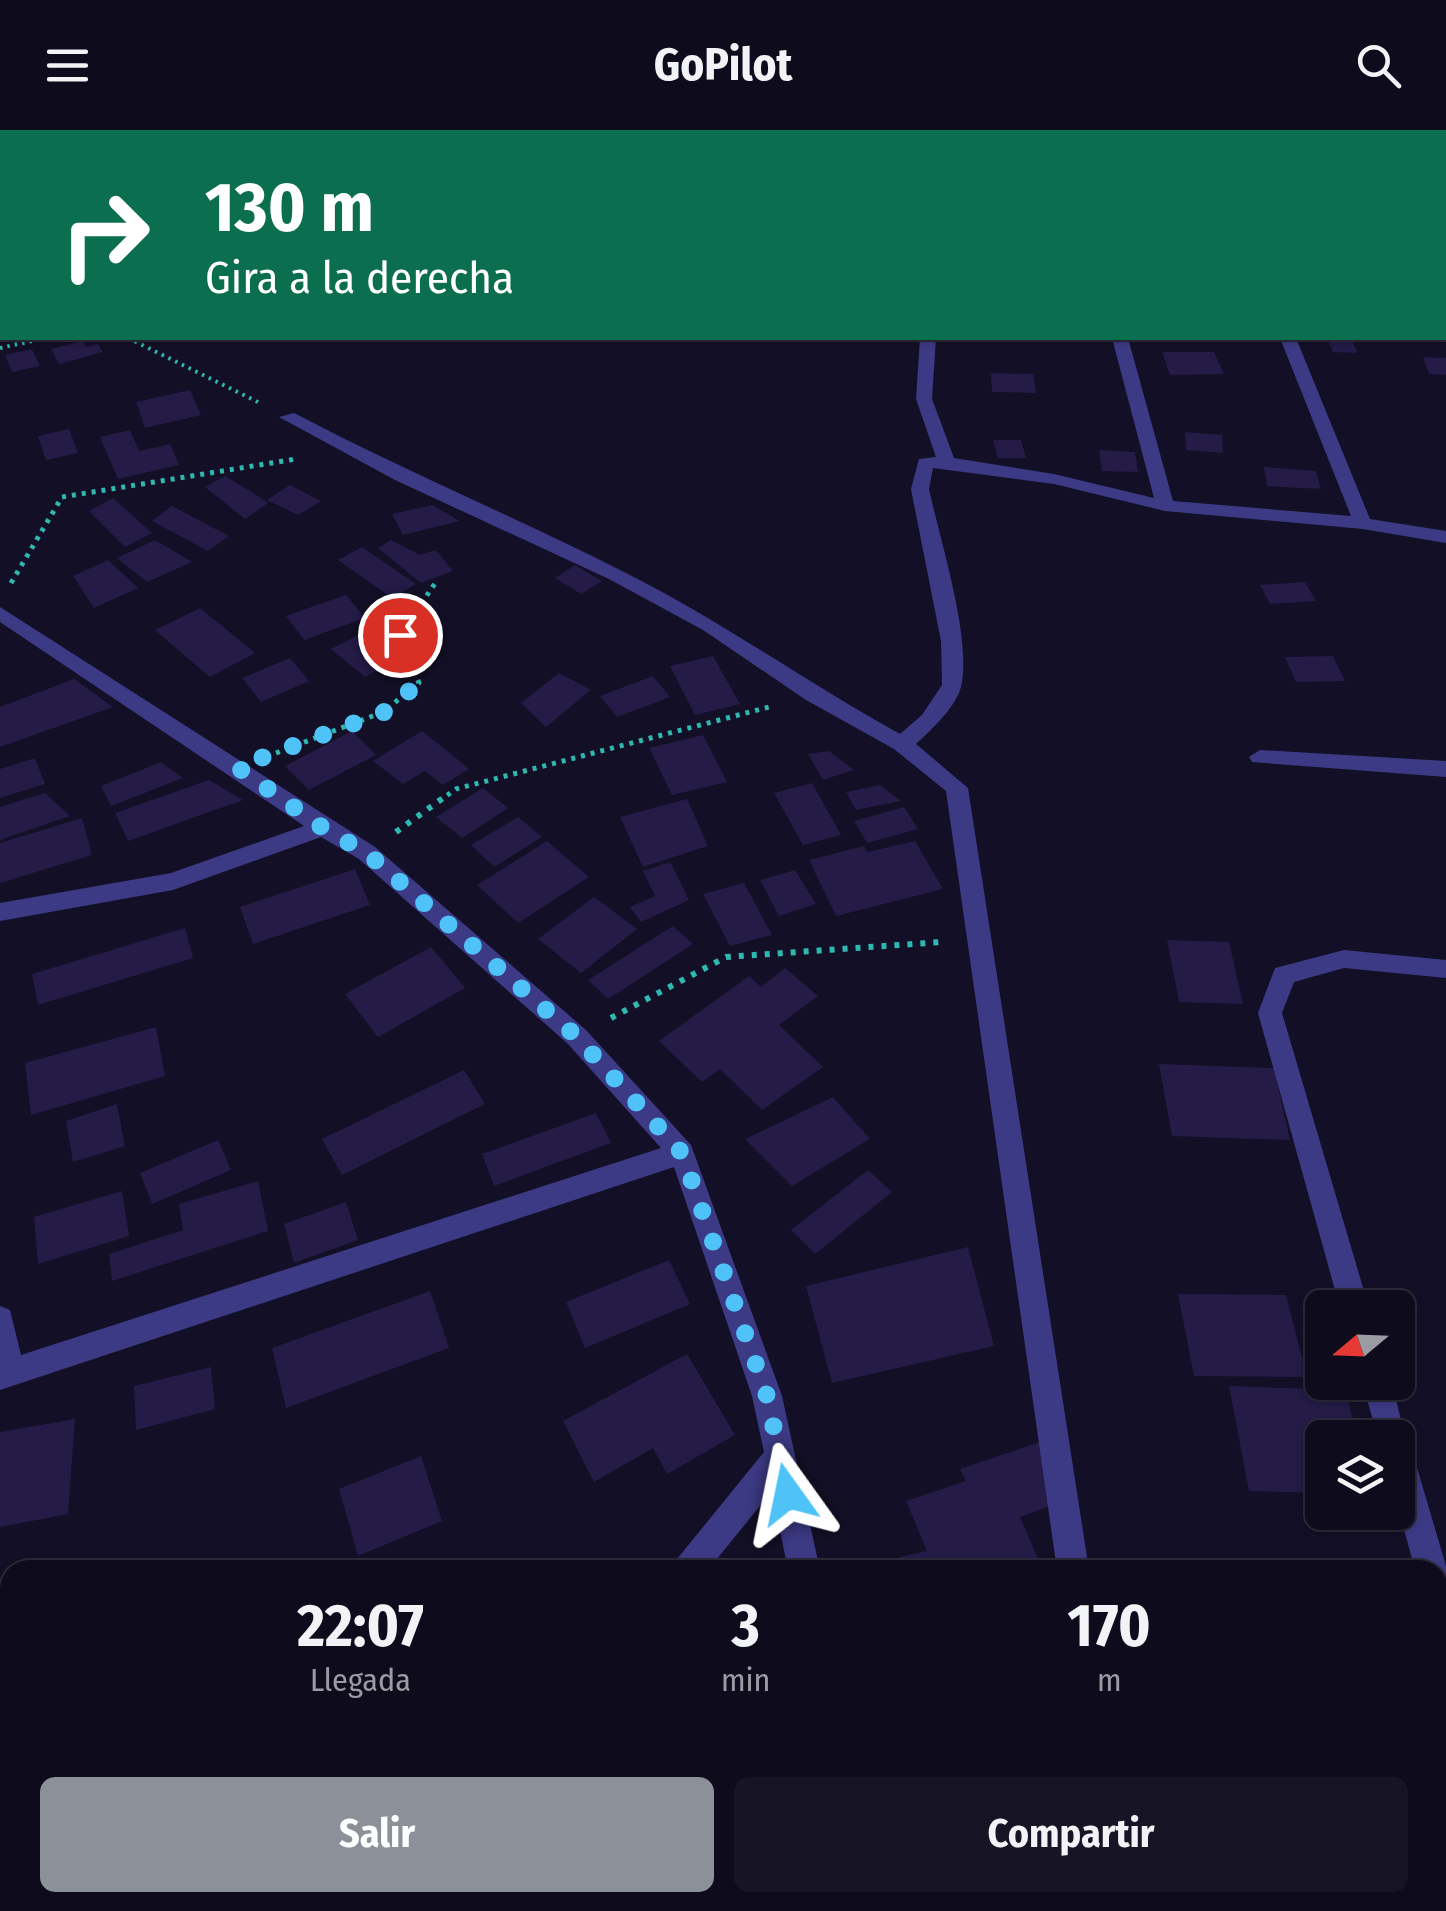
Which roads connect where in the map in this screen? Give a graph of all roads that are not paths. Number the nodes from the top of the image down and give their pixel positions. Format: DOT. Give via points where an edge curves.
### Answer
graph roads {
  1 [pos="928,340"];
  2 [pos="1121,340"];
  3 [pos="1289,340"];
  4 [pos="288,417"];
  5 [pos="947,462"];
  6 [pos="1164,506"];
  7 [pos="1363,523"];
  8 [pos="1446,538"];
  9 [pos="0,613"];
  10 [pos="902,744"];
  11 [pos="1260,756"];
  12 [pos="1446,769"];
  13 [pos="323,828"];
  14 [pos="0,912"];
  15 [pos="1446,969"];
  16 [pos="682,1153"];
  17 [pos="1350,1290"];
  18 [pos="0,1319"];
  19 [pos="5,1374"];
  20 [pos="780,1456"];
  21 [pos="1415,1514"];
  22 [pos="696,1560"];
  23 [pos="802,1560"];
  24 [pos="1071,1560"];
  25 [pos="1428,1560"];
  1 -- 5 [label="street" via="924,399"];
  2 -- 6 [label="street"];
  3 -- 7 [label="street"];
  4 -- 10 [label="street" via="616,575"];
  5 -- 6 [label="street"];
  5 -- 10 [label="street" via="925,463 920,489 950,641 952,685 929,720"];
  6 -- 7 [label="street"];
  7 -- 8 [label="street"];
  9 -- 13 [label="street"];
  10 -- 24 [label="street" via="957,788"];
  11 -- 12 [label="street"];
  13 -- 14 [label="street" via="174,881"];
  13 -- 16 [label="street" via="367,853 577,1037"];
  15 -- 17 [label="street" via="1344,959 1284,976 1270,1013"];
  16 -- 19 [label="street"];
  16 -- 20 [label="street" via="767,1396"];
  18 -- 19 [label="street"];
  20 -- 22 [label="street"];
  20 -- 23 [label="street"];
  21 -- 25 [label="street"];
}
